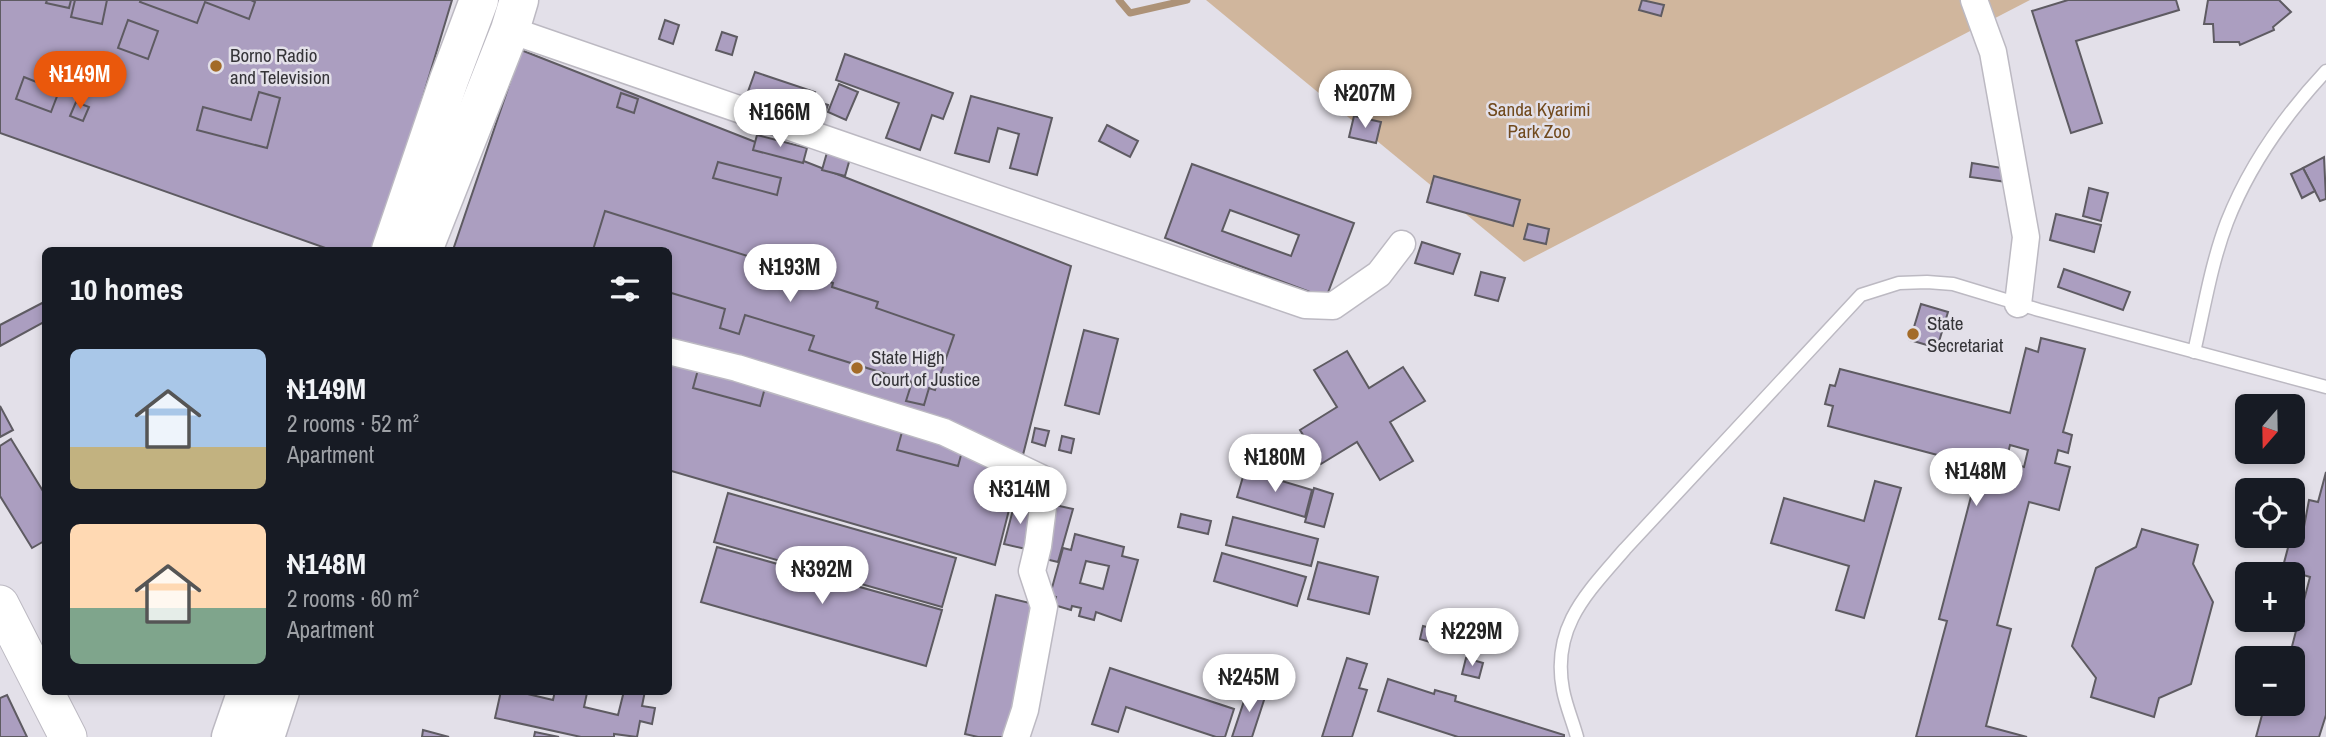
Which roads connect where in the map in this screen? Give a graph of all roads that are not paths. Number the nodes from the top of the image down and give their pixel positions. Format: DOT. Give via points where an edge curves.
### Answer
graph roads {
  1 [pos="479,0"];
  2 [pos="1974,0"];
  3 [pos="514,15"];
  4 [pos="2326,71"];
  5 [pos="1402,244"];
  6 [pos="392,247"];
  7 [pos="424,247"];
  8 [pos="2018,304"];
  9 [pos="672,352"];
  10 [pos="2194,352"];
  11 [pos="2326,387"];
  12 [pos="0,604"];
  13 [pos="42,686"];
  14 [pos="47,695"];
  15 [pos="246,695"];
  16 [pos="279,695"];
  17 [pos="68,737"];
  18 [pos="231,737"];
  19 [pos="265,737"];
  20 [pos="1016,737"];
  21 [pos="1577,737"];
  1 -- 6 [label="main road"];
  2 -- 8 [label="street" via="1993,52 2026,237"];
  3 -- 5 [label="street" via="1305,305 1333,306 1379,274"];
  3 -- 7 [label="main road"];
  4 -- 10 [label="lane" via="2262,150 2227,221"];
  8 -- 10 [label="lane"];
  8 -- 21 [label="lane" via="1953,284 1927,282 1899,283 1861,295 1598,580 1572,615 1562,642 1561,665"];
  9 -- 20 [label="street" via="944,432 1041,478 1043,507 1032,571 1044,607"];
  10 -- 11 [label="lane"];
  12 -- 13 [label="main road"];
  14 -- 17 [label="main road"];
  15 -- 18 [label="main road"];
  16 -- 19 [label="main road"];
}
